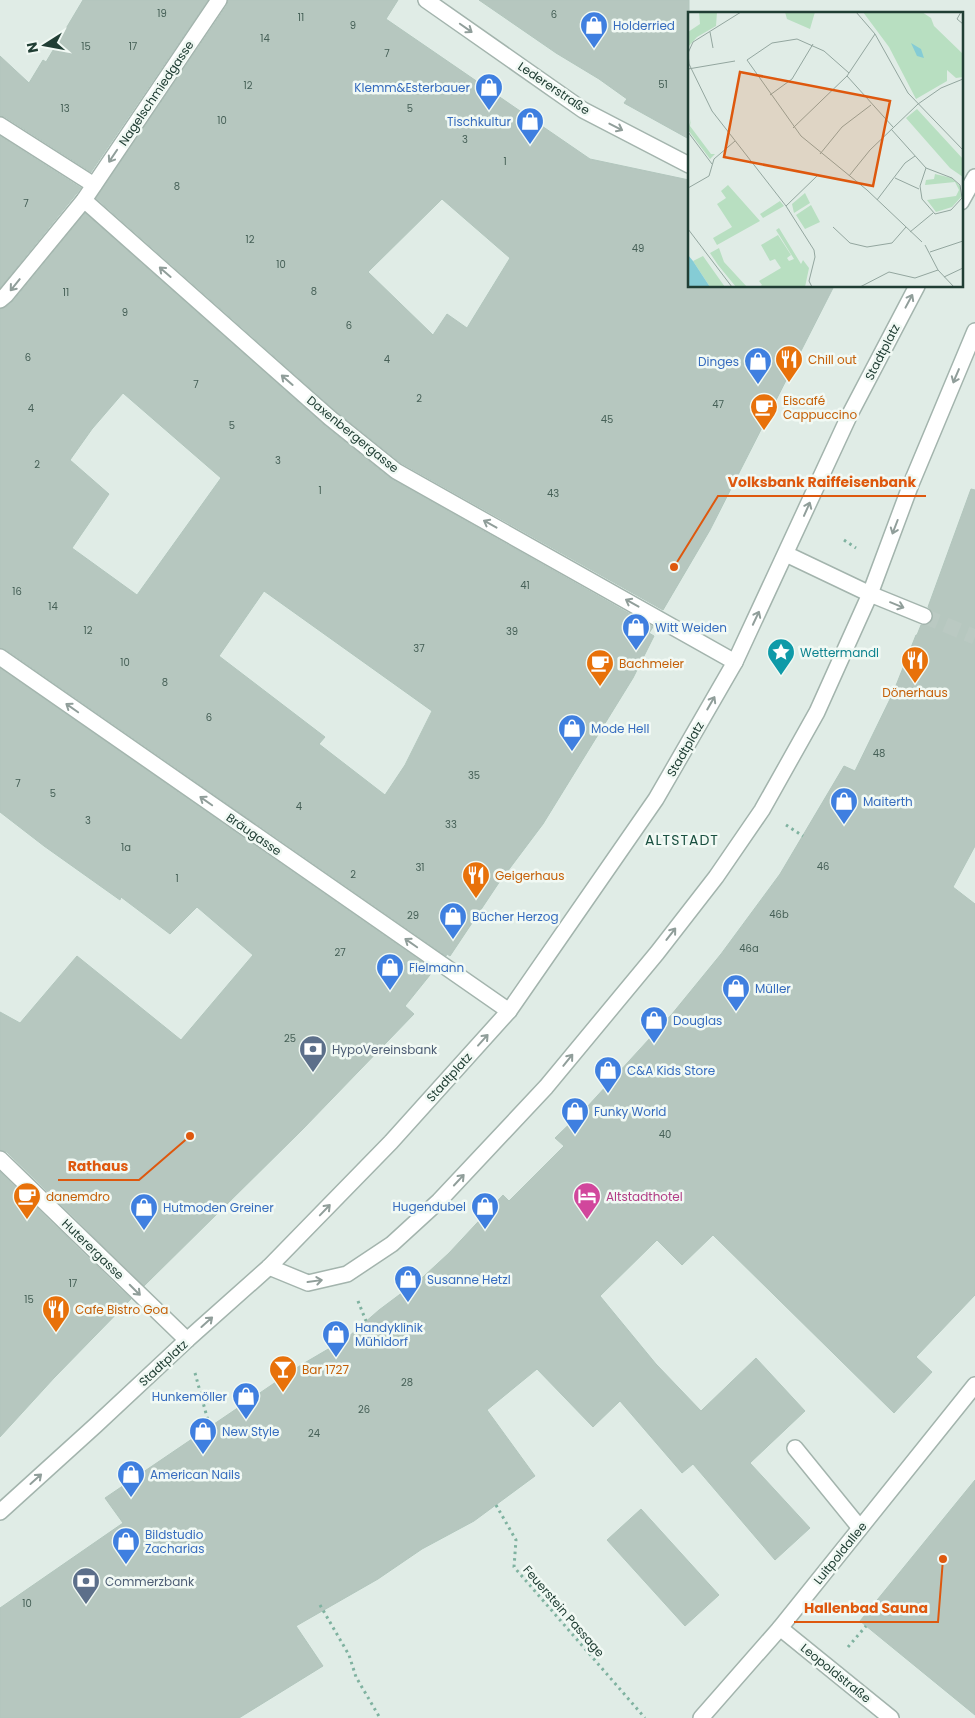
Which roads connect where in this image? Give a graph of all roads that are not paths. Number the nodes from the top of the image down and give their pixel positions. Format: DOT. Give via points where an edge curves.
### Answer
graph roads {
  1 [pos="219,0"];
  2 [pos="426,0"];
  3 [pos="0,125"];
  4 [pos="688,164"];
  5 [pos="975,177"];
  6 [pos="94,185"];
  7 [pos="84,200"];
  8 [pos="962,200"];
  9 [pos="915,288"];
  10 [pos="0,300"];
  11 [pos="975,331"];
  12 [pos="786,554"];
  13 [pos="870,594"];
  14 [pos="924,616"];
  15 [pos="0,657"];
  16 [pos="735,662"];
  17 [pos="509,1011"];
  18 [pos="0,1159"];
  19 [pos="269,1267"];
  20 [pos="187,1340"];
  21 [pos="975,1385"];
  22 [pos="795,1448"];
  23 [pos="0,1512"];
  24 [pos="860,1528"];
  25 [pos="780,1628"];
  26 [pos="701,1718"];
  27 [pos="891,1718"];
  1 -- 6 [label="street, Nagelschmiedgasse, one-way"];
  2 -- 4 [label="street, Ledererstraße, one-way" via="583,110"];
  3 -- 6 [label="street"];
  5 -- 8 [label="street"];
  6 -- 7 [label="street, Nagelschmiedgasse"];
  7 -- 10 [label="street, Nagelschmiedgasse, one-way"];
  16 -- 7 [label="street, Daxenbergergasse, one-way" via="396,471 330,418"];
  12 -- 9 [label="street, Stadtplatz, one-way" via="850,414"];
  11 -- 13 [label="street, one-way"];
  12 -- 13 [label="street"];
  16 -- 12 [label="street, Stadtplatz, one-way"];
  13 -- 14 [label="street, one-way"];
  19 -- 13 [label="street, one-way" via="308,1283 347,1274 392,1244 439,1201 546,1087 716,877 762,810 817,712"];
  17 -- 15 [label="street, Bräugasse, one-way"];
  17 -- 16 [label="street, Stadtplatz, one-way" via="656,799"];
  19 -- 17 [label="street, Stadtplatz, one-way" via="392,1142"];
  18 -- 20 [label="street, Huterergasse, one-way"];
  20 -- 19 [label="street, Stadtplatz, one-way"];
  23 -- 20 [label="street, Stadtplatz, one-way"];
  21 -- 24 [label="street, Luitpoldallee"];
  22 -- 24 [label="street"];
  24 -- 25 [label="street, Luitpoldallee"];
  25 -- 26 [label="street, Luitpoldallee"];
  25 -- 27 [label="street, Leopoldstraße"];
}
